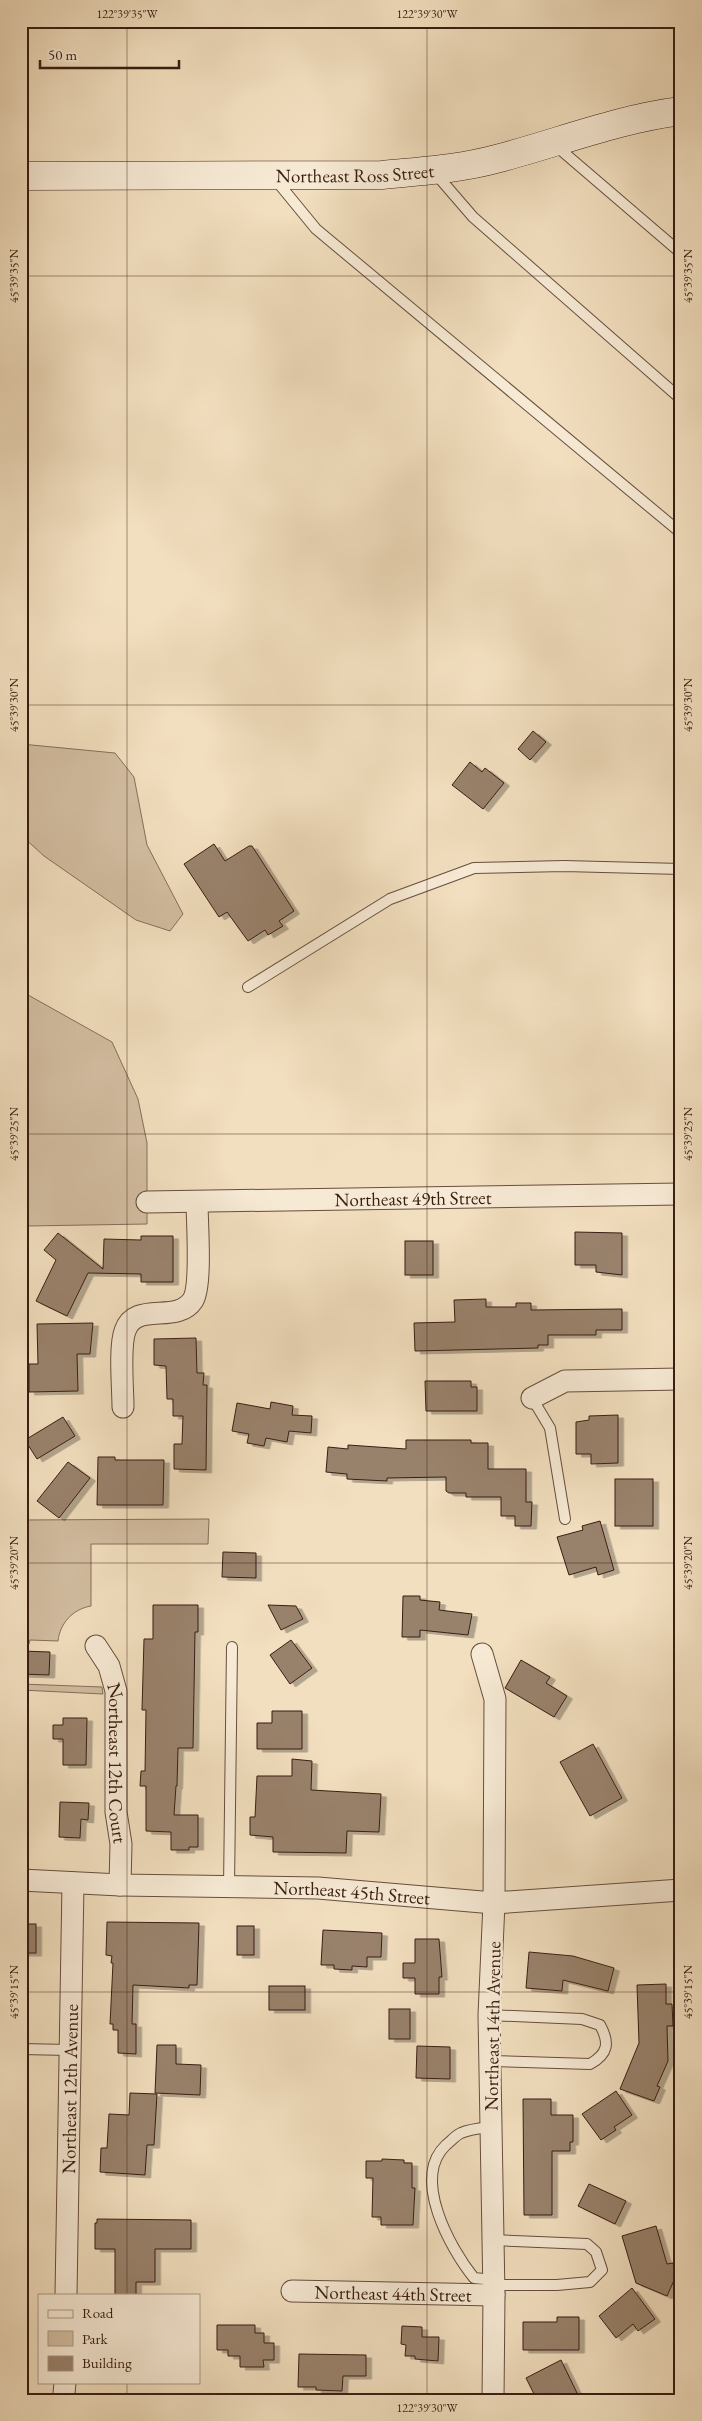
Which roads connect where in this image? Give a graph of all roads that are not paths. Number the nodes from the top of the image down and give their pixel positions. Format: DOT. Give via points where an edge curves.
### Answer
graph roads {
  1 [pos="681,111"];
  2 [pos="552,142"];
  3 [pos="433,170"];
  4 [pos="21,176"];
  5 [pos="273,176"];
  6 [pos="681,253"];
  7 [pos="681,399"];
  8 [pos="681,533"];
  9 [pos="681,869"];
  10 [pos="248,987"];
  11 [pos="681,1194"];
  12 [pos="147,1202"];
  13 [pos="197,1202"];
  14 [pos="681,1379"];
  15 [pos="532,1398"];
  16 [pos="123,1407"];
  17 [pos="565,1519"];
  18 [pos="96,1646"];
  19 [pos="232,1647"];
  20 [pos="482,1654"];
  21 [pos="21,1880"];
  22 [pos="73,1883"];
  23 [pos="120,1885"];
  24 [pos="229,1887"];
  25 [pos="681,1890"];
  26 [pos="494,1903"];
  27 [pos="490,2015"];
  28 [pos="21,2049"];
  29 [pos="70,2050"];
  30 [pos="490,2061"];
  31 [pos="491,2127"];
  32 [pos="493,2240"];
  33 [pos="494,2287"];
  34 [pos="292,2291"];
  35 [pos="66,2294"];
  36 [pos="493,2400"];
  1 -- 2 [label="street, Northeast Ross Street" via="597,128"];
  2 -- 3 [label="street, Northeast Ross Street" via="494,159"];
  2 -- 6 [label="lane"];
  3 -- 5 [label="street, Northeast Ross Street" via="382,175"];
  3 -- 7 [label="lane" via="473,217"];
  4 -- 5 [label="street, Northeast Ross Street"];
  5 -- 8 [label="lane" via="316,229"];
  9 -- 10 [label="lane" via="474,868 390,899"];
  11 -- 13 [label="street, Northeast 49th Street"];
  12 -- 13 [label="street, Northeast 49th Street"];
  13 -- 16 [label="street" via="196,1293 192,1301 179,1311 144,1314 129,1323 123,1338"];
  14 -- 15 [label="street" via="565,1381"];
  15 -- 17 [label="lane" via="550,1428"];
  18 -- 23 [label="street, Northeast 12th Court" via="109,1666 116,1691"];
  19 -- 24 [label="lane"];
  20 -- 26 [label="street, Northeast 14th Avenue" via="495,1699"];
  21 -- 22 [label="street, Northeast 45th Street"];
  22 -- 23 [label="street, Northeast 45th Street"];
  22 -- 29 [label="street, Northeast 12th Avenue"];
  23 -- 24 [label="street, Northeast 45th Street"];
  24 -- 26 [label="street, Northeast 45th Street" via="318,1888"];
  25 -- 26 [label="street, Northeast 45th Street"];
  26 -- 27 [label="street, Northeast 14th Avenue"];
  27 -- 30 [label="street, Northeast 14th Avenue"];
  27 -- 30 [label="lane" via="582,2019 600,2025 607,2038 606,2048 598,2060 590,2064"];
  28 -- 29 [label="lane"];
  29 -- 35 [label="street, Northeast 12th Avenue"];
  30 -- 31 [label="street, Northeast 14th Avenue"];
  31 -- 32 [label="street, Northeast 14th Avenue"];
  31 -- 33 [label="lane" via="459,2133 443,2149 433,2166 432,2182 437,2208 455,2250 474,2278"];
  32 -- 33 [label="street, Northeast 14th Avenue"];
  32 -- 33 [label="lane" via="587,2244 596,2252 602,2270 590,2282"];
  33 -- 34 [label="street, Northeast 44th Street"];
  33 -- 36 [label="street, Northeast 14th Avenue"];
}
